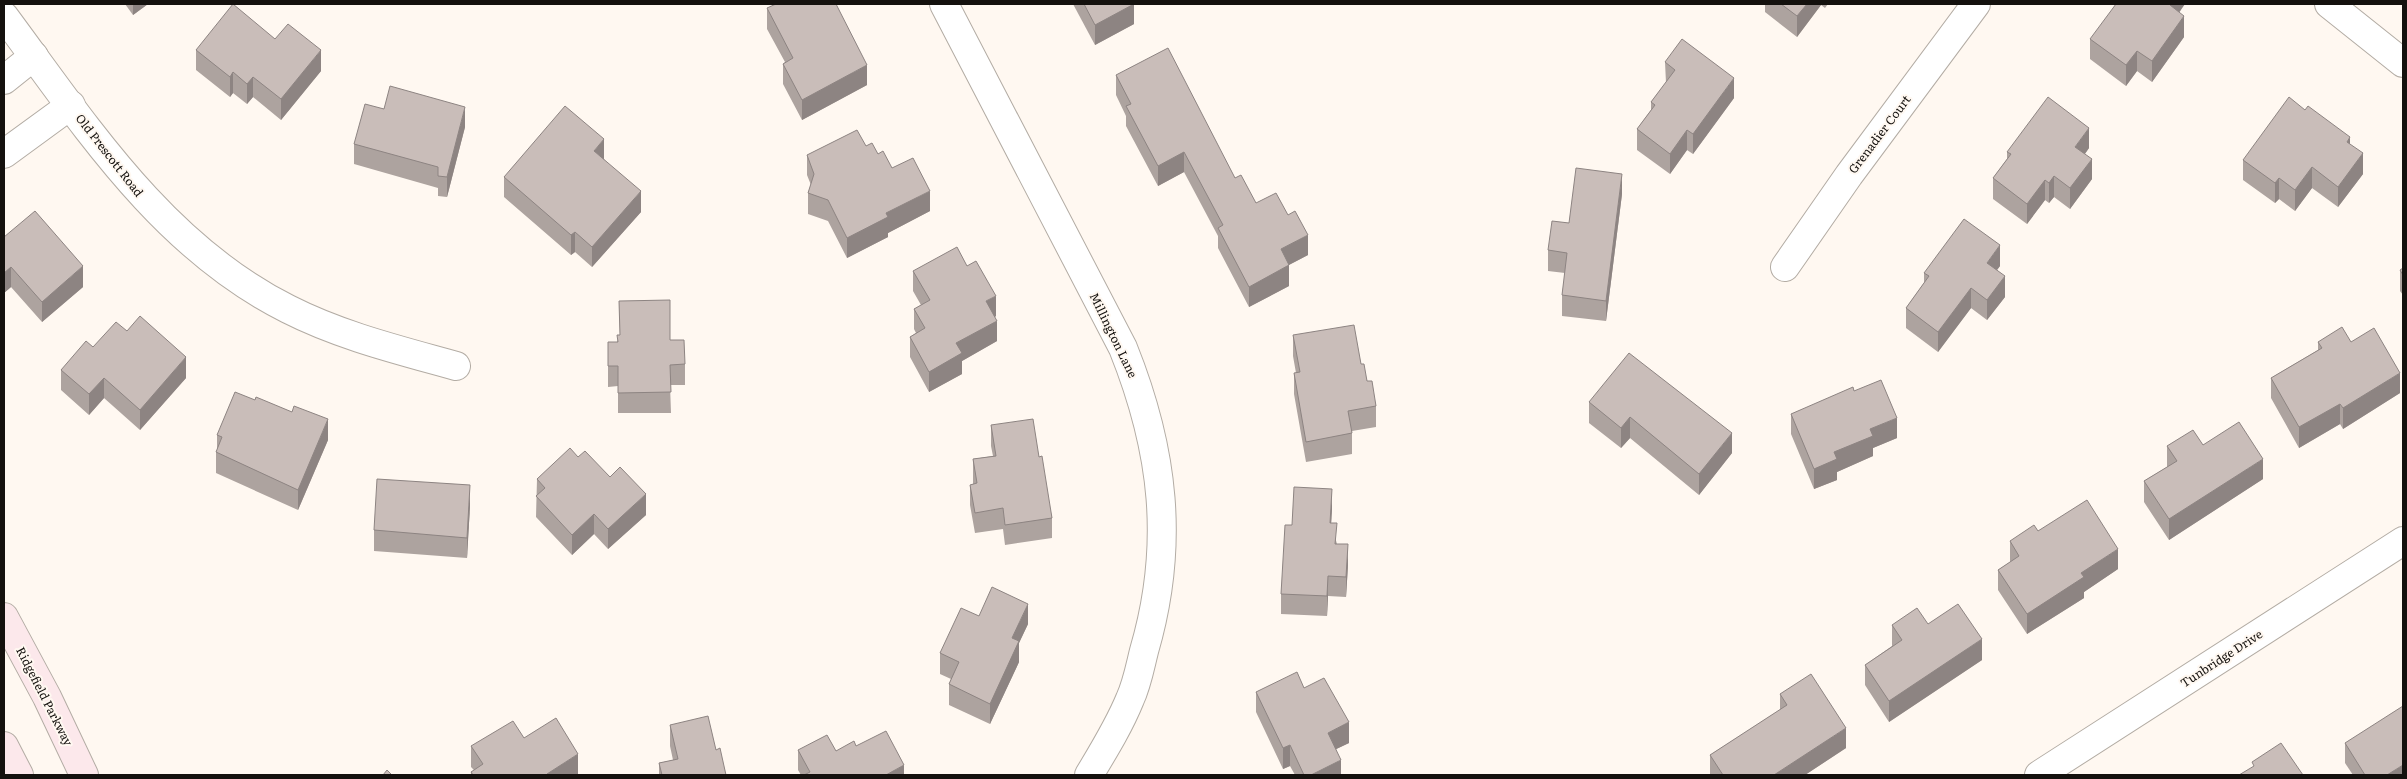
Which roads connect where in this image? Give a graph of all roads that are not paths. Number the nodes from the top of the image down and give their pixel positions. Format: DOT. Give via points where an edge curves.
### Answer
graph roads {
  1 [pos="944,4"];
  2 [pos="1976,4"];
  3 [pos="2329,4"];
  4 [pos="4,16"];
  5 [pos="34,56"];
  6 [pos="2403,63"];
  7 [pos="4,80"];
  8 [pos="71,105"];
  9 [pos="4,154"];
  10 [pos="1785,267"];
  11 [pos="456,366"];
  12 [pos="2403,541"];
  13 [pos="4,618"];
  14 [pos="4,746"];
  15 [pos="18,775"];
  16 [pos="84,775"];
  17 [pos="1089,775"];
  18 [pos="2039,775"];
  1 -- 17 [label="street, Millington Lane" via="1123,348 1140,390 1155,444 1162,498 1162,560 1154,616 1131,697"];
  2 -- 10 [label="street, Grenadier Court"];
  3 -- 6 [label="street"];
  4 -- 5 [label="street, Old Prescott Road"];
  5 -- 7 [label="street"];
  5 -- 8 [label="street, Old Prescott Road"];
  8 -- 9 [label="street"];
  8 -- 11 [label="street, Old Prescott Road" via="124,176 162,217 212,261 262,296 344,334"];
  12 -- 18 [label="street, Tunbridge Drive"];
  13 -- 16 [label="main road, Ridgefield Parkway"];
  14 -- 15 [label="main road"];
}
